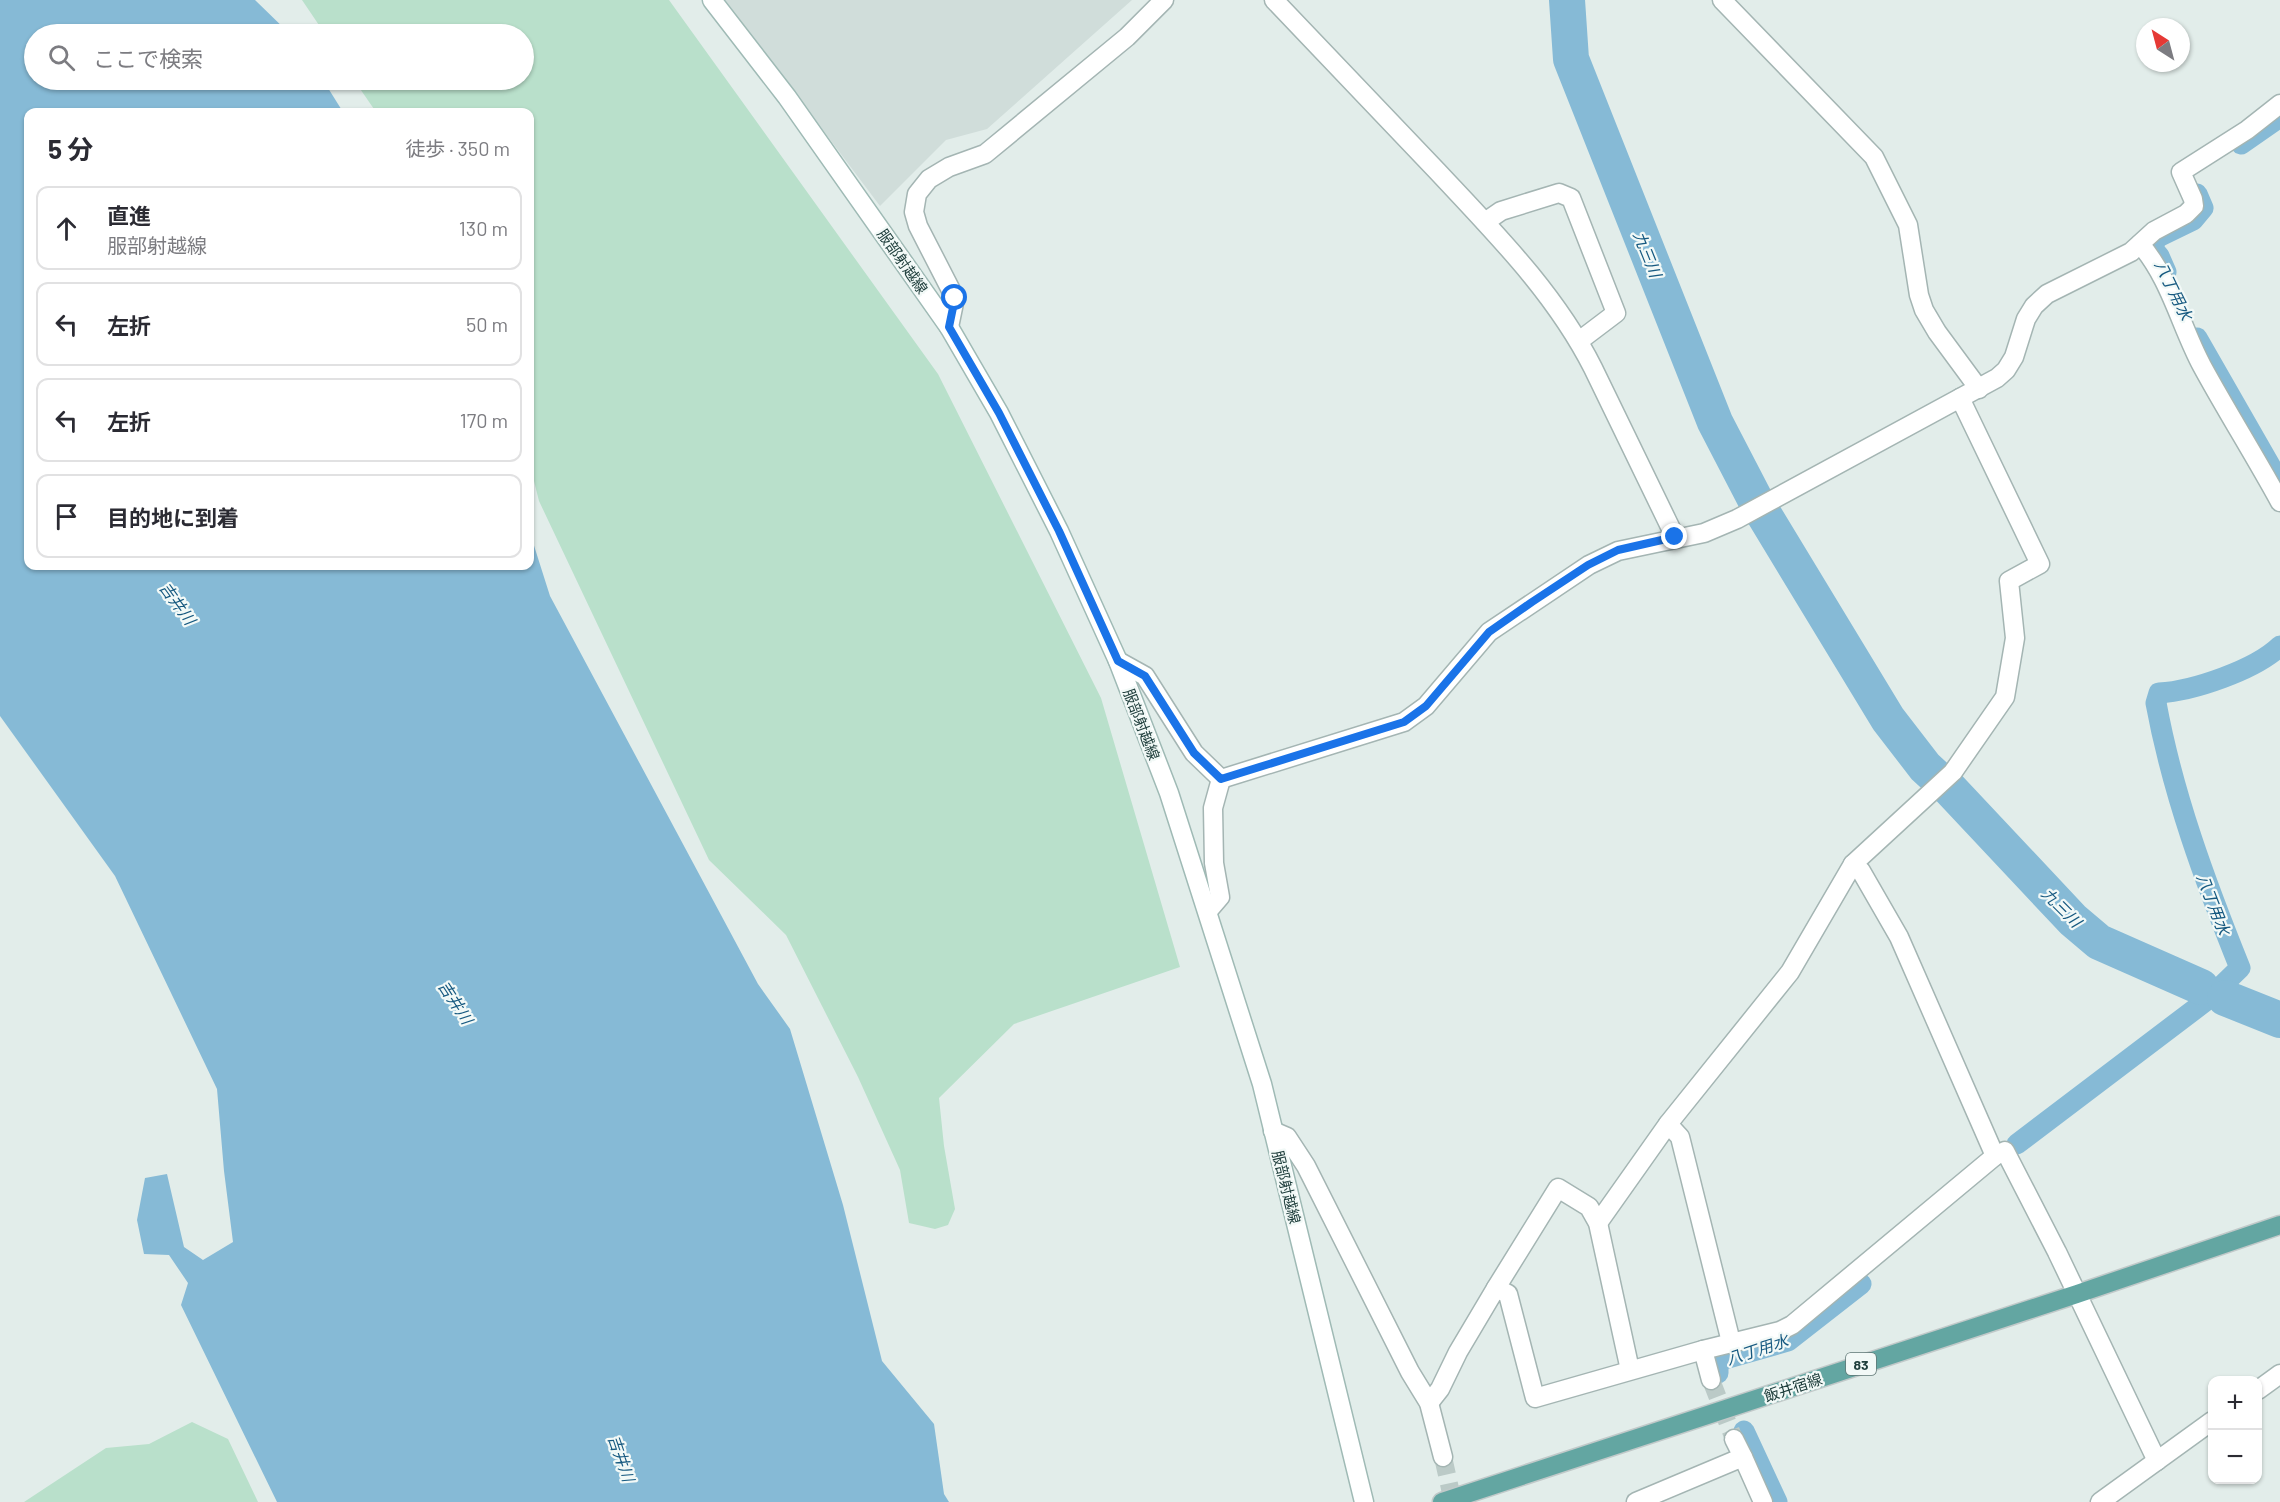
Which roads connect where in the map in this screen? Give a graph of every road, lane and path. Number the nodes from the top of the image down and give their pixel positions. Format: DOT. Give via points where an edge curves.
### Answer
graph roads {
  1 [pos="712,0"];
  2 [pos="1164,0"];
  3 [pos="1274,0"];
  4 [pos="1722,0"];
  5 [pos="2280,104"];
  6 [pos="1485,222"];
  7 [pos="2140,244"];
  8 [pos="949,327"];
  9 [pos="1580,341"];
  10 [pos="1979,389"];
  11 [pos="1960,398"];
  12 [pos="2280,502"];
  13 [pos="1675,537"];
  14 [pos="1118,661"];
  15 [pos="1221,779"];
  16 [pos="1853,864"];
  17 [pos="1208,911"];
  18 [pos="1668,1124"];
  19 [pos="1273,1131"];
  20 [pos="1995,1156"];
  21 [pos="1598,1223"];
  22 [pos="2280,1225"];
  23 [pos="1496,1288"];
  24 [pos="2077,1294"];
  25 [pos="1731,1342"];
  26 [pos="1703,1350"];
  27 [pos="1630,1370"];
  28 [pos="2280,1374"];
  29 [pos="1711,1380"];
  30 [pos="2262,1387"];
  31 [pos="1429,1403"];
  32 [pos="2208,1424"];
  33 [pos="1734,1439"];
  34 [pos="1443,1457"];
  35 [pos="1743,1457"];
  36 [pos="2157,1461"];
  37 [pos="1364,1502"];
  38 [pos="1442,1502"];
  39 [pos="1636,1502"];
  40 [pos="1763,1502"];
  41 [pos="2100,1502"];
  1 -- 8 [label="street, 服部射越線" via="787,97"];
  2 -- 8 [label="street" via="1127,37 985,154 949,167 929,179 917,194 914,212 918,226 955,298"];
  3 -- 6 [label="street"];
  4 -- 10 [label="street" via="1874,157 1908,225 1924,309"];
  5 -- 7 [label="street" via="2181,172 2193,206"];
  6 -- 9 [label="street" via="1513,252"];
  6 -- 9 [label="street" via="1501,211 1559,192 1571,198 1616,312"];
  7 -- 10 [label="street" via="2047,294 2026,320 2006,370"];
  7 -- 12 [label="street" via="2161,274 2202,367"];
  8 -- 14 [label="street, 服部射越線" via="999,413 1054,521"];
  9 -- 13 [label="street"];
  10 -- 11 [label="street"];
  11 -- 13 [label="street" via="1737,519 1704,533"];
  11 -- 16 [label="street" via="2040,564 2009,581 2015,638 2005,697 1953,772"];
  13 -- 15 [label="street" via="1618,550 1532,602 1489,632 1426,706 1404,722"];
  14 -- 15 [label="street" via="1145,676 1194,753"];
  14 -- 17 [label="street, 服部射越線"];
  15 -- 17 [label="street" via="1213,808 1214,863 1220,897"];
  16 -- 18 [label="street" via="1790,972"];
  16 -- 20 [label="street" via="1861,871 1899,937"];
  17 -- 19 [label="street, 服部射越線"];
  18 -- 21 [label="street"];
  18 -- 25 [label="street" via="1680,1137"];
  19 -- 31 [label="street" via="1287,1137 1306,1166"];
  19 -- 37 [label="street, 服部射越線"];
  20 -- 24 [label="street" via="2005,1151"];
  20 -- 25 [label="street" via="1792,1324 1780,1332"];
  21 -- 23 [label="street" via="1589,1208 1558,1188"];
  21 -- 27 [label="street"];
  22 -- 24 [label="main road, 飯井宿線 / 83"];
  23 -- 27 [label="street" via="1508,1294 1535,1398"];
  23 -- 31 [label="street"];
  24 -- 36 [label="street"];
  24 -- 38 [label="main road, 飯井宿線 / 83"];
  25 -- 26 [label="street"];
  26 -- 27 [label="street"];
  26 -- 29 [label="street"];
  28 -- 30 [label="street"];
  31 -- 34 [label="street"];
  32 -- 36 [label="street"];
  33 -- 35 [label="street"];
  35 -- 39 [label="street"];
  35 -- 40 [label="street"];
  36 -- 41 [label="street"];
}
